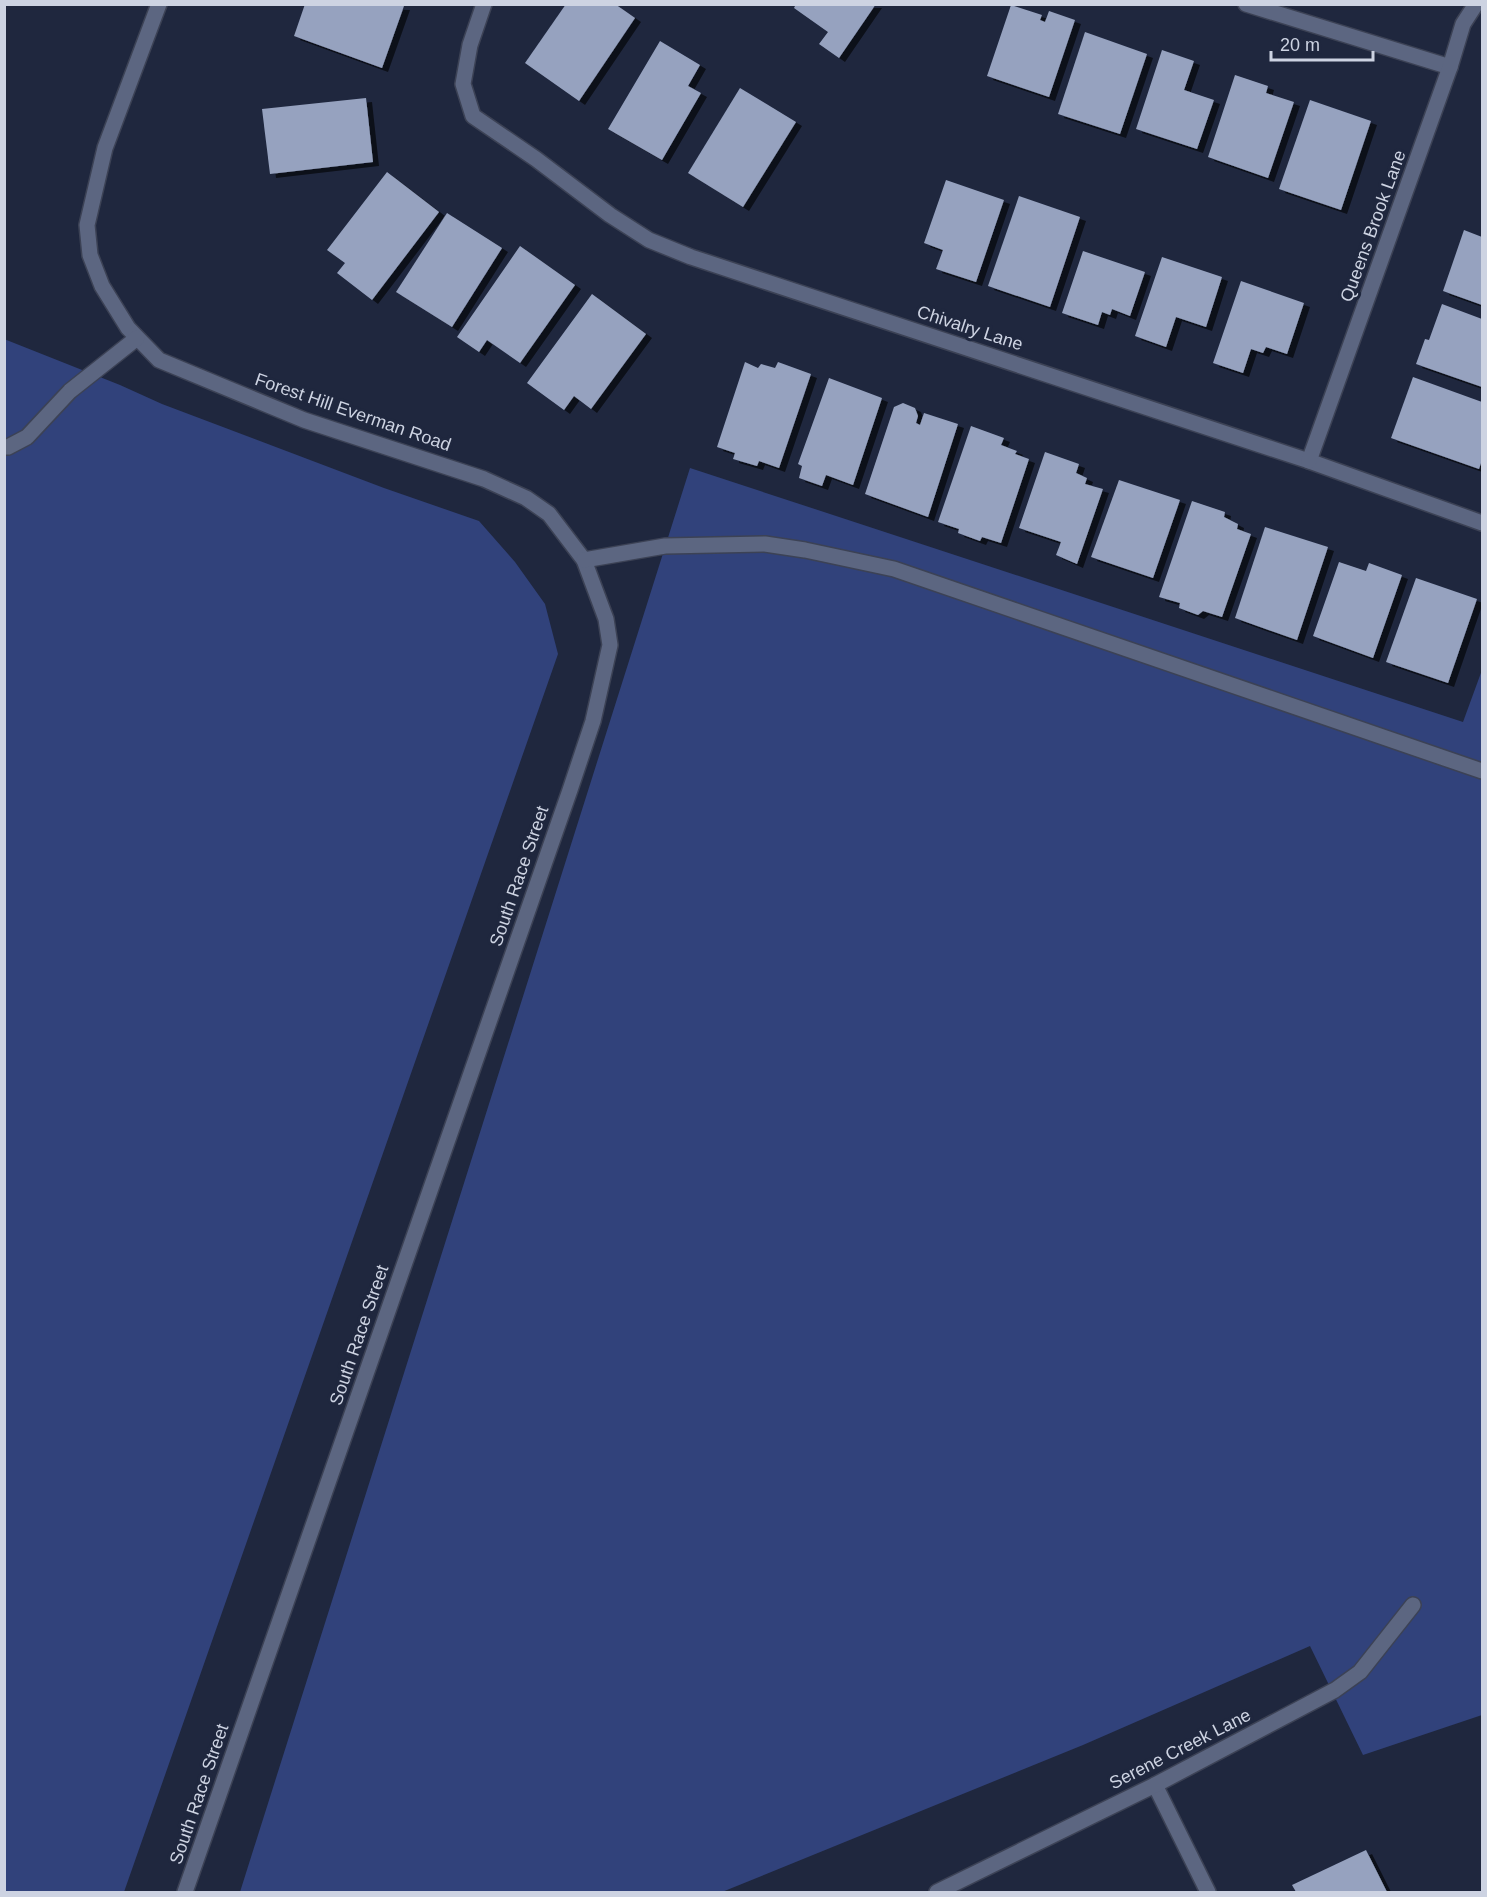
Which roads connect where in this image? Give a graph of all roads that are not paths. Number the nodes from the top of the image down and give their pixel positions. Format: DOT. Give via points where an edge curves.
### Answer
graph roads {
  1 [pos="159,4"];
  2 [pos="484,4"];
  3 [pos="1246,4"];
  4 [pos="1476,4"];
  5 [pos="1450,67"];
  6 [pos="137,338"];
  7 [pos="4,447"];
  8 [pos="1309,462"];
  9 [pos="1482,523"];
  10 [pos="584,560"];
  11 [pos="1482,771"];
  12 [pos="570,790"];
  13 [pos="1413,1605"];
  14 [pos="1155,1785"];
  15 [pos="185,1893"];
  16 [pos="937,1893"];
  17 [pos="1208,1893"];
  1 -- 6 [label="street, Forest Hill Everman Road" via="105,148 87,225 90,255 102,286"];
  2 -- 8 [label="street, Chivalry Lane" via="470,45 463,84 473,116 609,215 650,240 691,257"];
  3 -- 5 [label="street"];
  4 -- 5 [label="street, Queens Brook Lane" via="1463,24"];
  5 -- 8 [label="street, Queens Brook Lane"];
  6 -- 7 [label="street" via="70,391 27,437"];
  6 -- 10 [label="street, Forest Hill Everman Road" via="159,360 284,411 484,479 526,498 549,514"];
  8 -- 9 [label="street, Chivalry Lane"];
  10 -- 11 [label="street" via="665,546 765,544 894,569"];
  10 -- 12 [label="street, Forest Hill Everman Road" via="606,619 610,645 593,721"];
  12 -- 15 [label="street, South Race Street"];
  13 -- 14 [label="street, Serene Creek Lane" via="1360,1672 1335,1690"];
  14 -- 16 [label="street, Serene Creek Lane"];
  14 -- 17 [label="street"];
}
